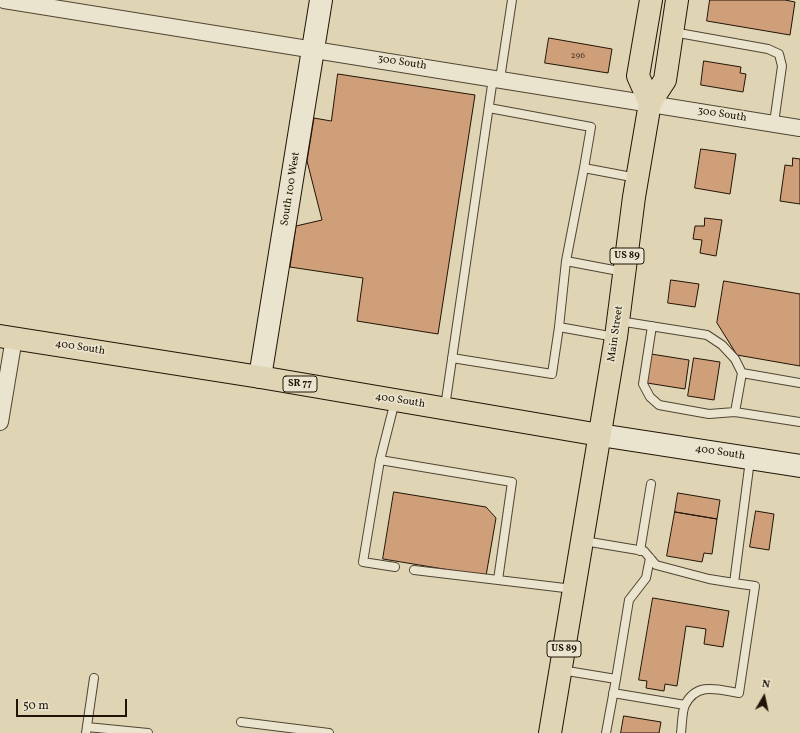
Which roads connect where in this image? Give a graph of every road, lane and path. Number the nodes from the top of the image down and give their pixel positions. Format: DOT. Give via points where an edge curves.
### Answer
graph roads {
  1 [pos="4,0"];
  2 [pos="321,0"];
  3 [pos="512,0"];
  4 [pos="651,0"];
  5 [pos="678,0"];
  6 [pos="672,32"];
  7 [pos="313,49"];
  8 [pos="497,78"];
  9 [pos="650,103"];
  10 [pos="489,108"];
  11 [pos="774,123"];
  12 [pos="800,128"];
  13 [pos="584,168"];
  14 [pos="637,178"];
  15 [pos="566,261"];
  16 [pos="625,272"];
  17 [pos="652,326"];
  18 [pos="559,328"];
  19 [pos="617,329"];
  20 [pos="7,337"];
  21 [pos="452,358"];
  22 [pos="742,373"];
  23 [pos="260,377"];
  24 [pos="800,383"];
  25 [pos="395,400"];
  26 [pos="445,408"];
  27 [pos="736,412"];
  28 [pos="0,422"];
  29 [pos="800,422"];
  30 [pos="600,435"];
  31 [pos="751,458"];
  32 [pos="380,460"];
  33 [pos="800,466"];
  34 [pos="651,484"];
  35 [pos="583,541"];
  36 [pos="640,551"];
  37 [pos="650,558"];
  38 [pos="395,567"];
  39 [pos="414,570"];
  40 [pos="498,580"];
  41 [pos="734,583"];
  42 [pos="575,589"];
  43 [pos="561,670"];
  44 [pos="94,678"];
  45 [pos="616,679"];
  46 [pos="613,693"];
  47 [pos="685,705"];
  48 [pos="241,722"];
  49 [pos="87,730"];
  50 [pos="148,733"];
  51 [pos="328,733"];
  52 [pos="550,733"];
  53 [pos="606,733"];
  54 [pos="681,733"];
  1 -- 7 [label="street, 300 South"];
  2 -- 7 [label="street, South 100 West"];
  3 -- 8 [label="lane"];
  4 -- 9 [label="main road" via="638,76"];
  5 -- 6 [label="main road, Main Street / US 89"];
  6 -- 9 [label="main road, Main Street / US 89" via="665,80"];
  6 -- 11 [label="lane" via="768,49 779,54 782,66"];
  7 -- 8 [label="street, 300 South"];
  7 -- 23 [label="street, South 100 West"];
  8 -- 9 [label="street, 300 South"];
  8 -- 10 [label="lane"];
  9 -- 11 [label="street, 300 South"];
  9 -- 14 [label="main road, Main Street / US 89"];
  10 -- 13 [label="lane" via="591,127"];
  10 -- 21 [label="lane"];
  11 -- 12 [label="street, 300 South"];
  13 -- 14 [label="lane"];
  13 -- 15 [label="lane"];
  14 -- 16 [label="main road, Main Street / US 89"];
  15 -- 16 [label="lane"];
  15 -- 18 [label="lane"];
  16 -- 19 [label="main road, Main Street / US 89"];
  17 -- 19 [label="lane"];
  17 -- 22 [label="lane" via="707,335 735,358"];
  17 -- 27 [label="lane" via="643,384 650,397 659,405 709,414"];
  18 -- 19 [label="lane"];
  18 -- 21 [label="lane" via="552,374"];
  19 -- 30 [label="main road, Main Street / US 89"];
  20 -- 23 [label="main road, 400 South / SR 77"];
  20 -- 28 [label="street"];
  21 -- 26 [label="lane"];
  22 -- 24 [label="lane"];
  22 -- 27 [label="lane"];
  23 -- 25 [label="main road, 400 South / SR 77"];
  25 -- 26 [label="main road, 400 South / SR 77"];
  25 -- 32 [label="lane"];
  26 -- 30 [label="main road, 400 South / SR 77"];
  27 -- 29 [label="lane"];
  30 -- 31 [label="street, 400 South"];
  30 -- 35 [label="main road, Main Street / US 89"];
  31 -- 33 [label="street, 400 South"];
  31 -- 41 [label="lane"];
  32 -- 38 [label="lane" via="363,562"];
  32 -- 40 [label="lane" via="512,482"];
  34 -- 36 [label="lane"];
  35 -- 36 [label="lane"];
  35 -- 42 [label="main road, Main Street / US 89"];
  36 -- 37 [label="lane" via="644,551"];
  37 -- 41 [label="lane" via="656,565"];
  37 -- 45 [label="lane" via="646,578 629,600"];
  39 -- 40 [label="lane"];
  40 -- 42 [label="lane"];
  41 -- 47 [label="lane" via="755,586 739,693 708,688 696,691"];
  42 -- 43 [label="main road, US 89"];
  43 -- 45 [label="lane"];
  43 -- 52 [label="main road, US 89"];
  44 -- 49 [label="lane"];
  45 -- 46 [label="lane"];
  46 -- 47 [label="lane"];
  46 -- 53 [label="lane"];
  47 -- 54 [label="lane"];
  48 -- 51 [label="lane"];
  49 -- 50 [label="lane"];
}
